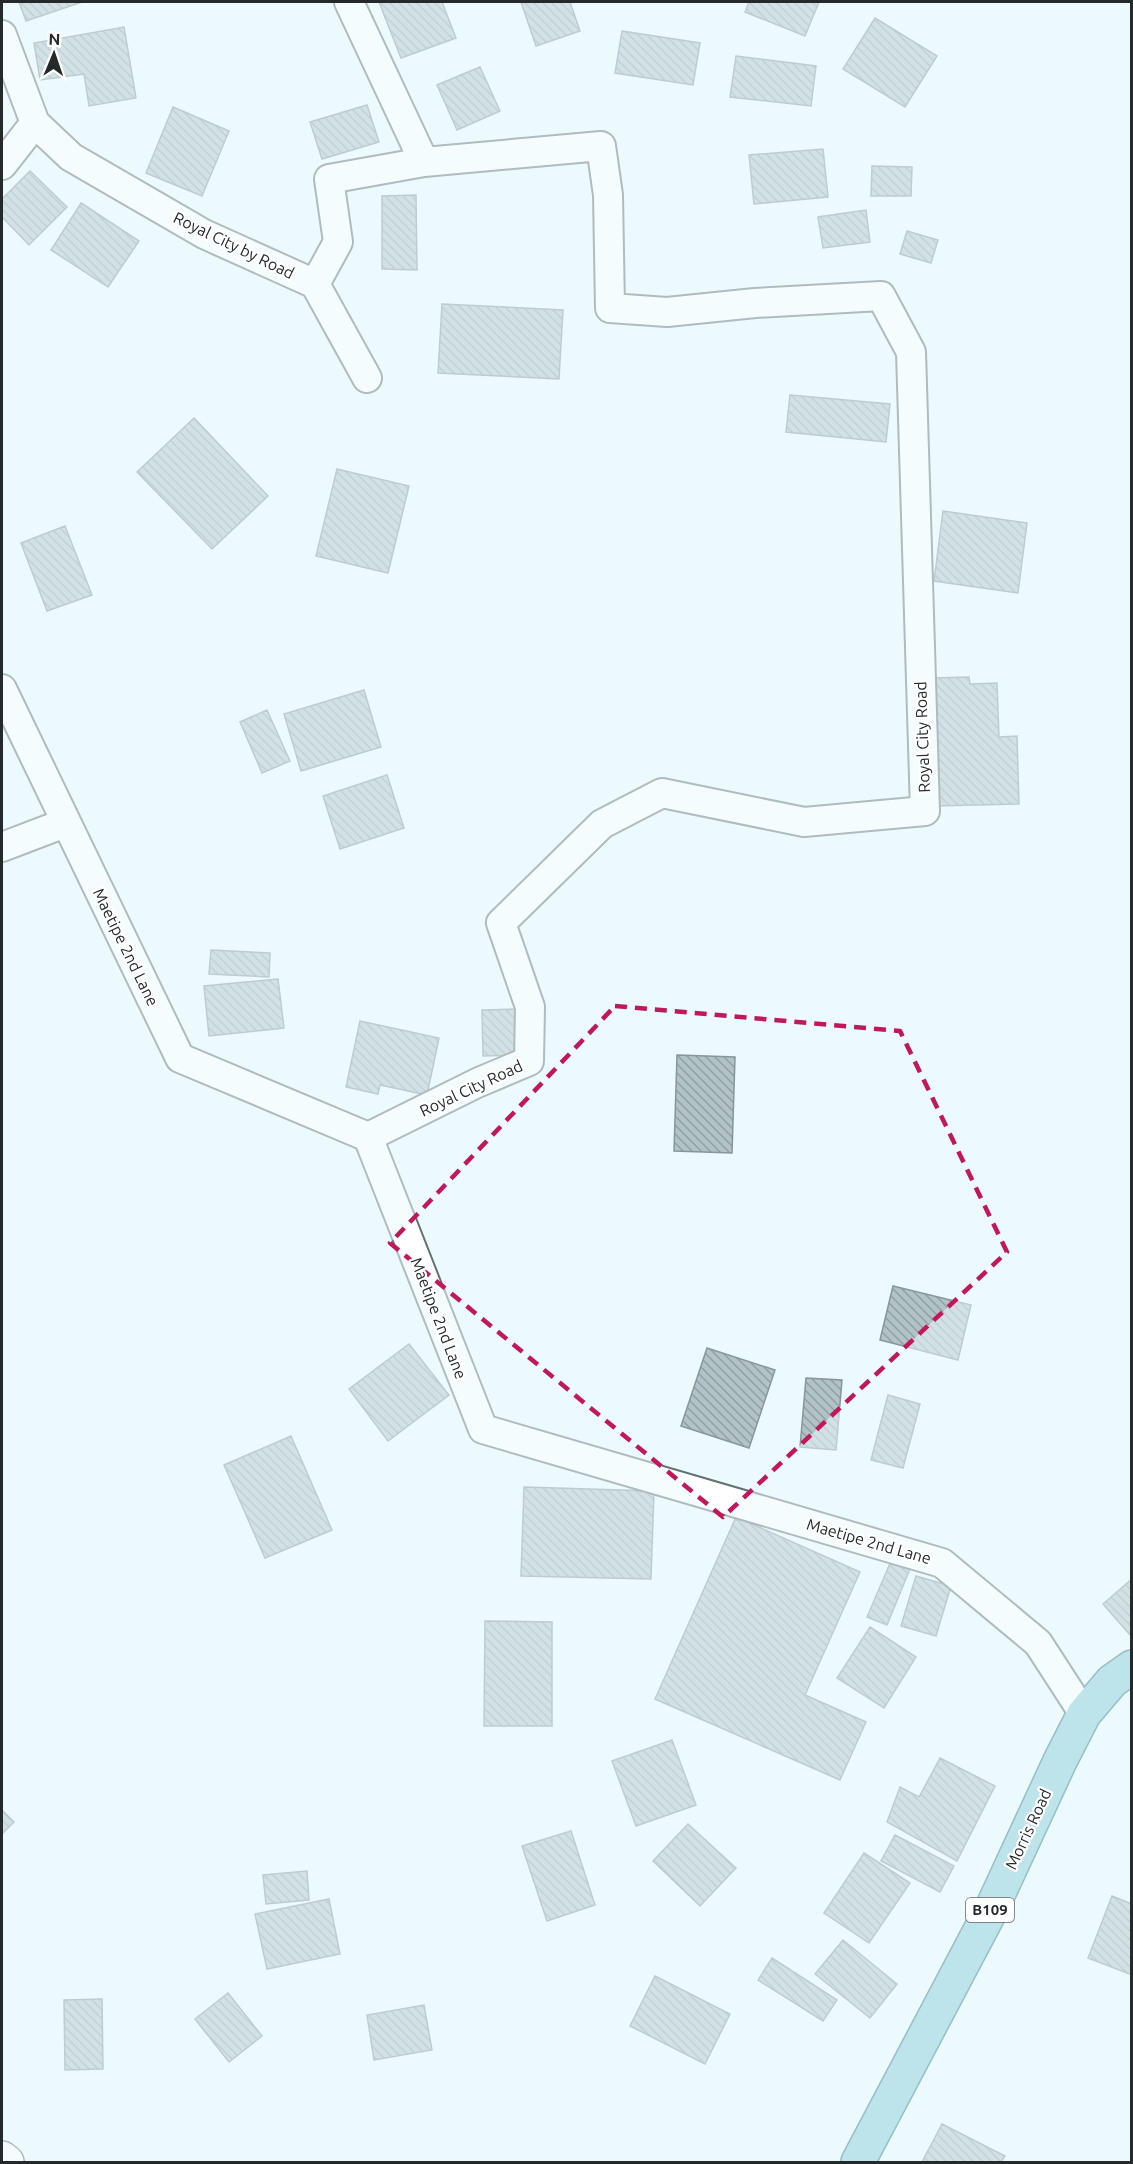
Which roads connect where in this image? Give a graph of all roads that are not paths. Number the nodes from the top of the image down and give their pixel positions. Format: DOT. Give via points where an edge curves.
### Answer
graph roads {
  1 [pos="350,2"];
  2 [pos="2,34"];
  3 [pos="35,123"];
  4 [pos="424,162"];
  5 [pos="2,165"];
  6 [pos="315,284"];
  7 [pos="367,378"];
  8 [pos="2,689"];
  9 [pos="65,823"];
  10 [pos="2,847"];
  11 [pos="368,1137"];
  12 [pos="1131,1667"];
  13 [pos="1084,1714"];
  14 [pos="2,2158"];
  15 [pos="7,2163"];
  16 [pos="858,2163"];
  1 -- 4 [label="street"];
  2 -- 3 [label="street"];
  3 -- 5 [label="street"];
  3 -- 6 [label="street, Royal City by Road" via="71,157 204,234"];
  4 -- 6 [label="street" via="329,179 338,242"];
  4 -- 11 [label="street, Royal City Road" via="601,146 608,195 610,308 667,312 881,296 911,352 924,811 804,822 662,793 602,824 501,923 530,1007 529,1061"];
  6 -- 7 [label="street, Royal City by Road"];
  8 -- 9 [label="street, Maetipe 2nd Lane"];
  9 -- 10 [label="street"];
  9 -- 11 [label="street, Maetipe 2nd Lane" via="180,1058"];
  11 -- 13 [label="street, Maetipe 2nd Lane" via="483,1429 942,1563 1038,1643"];
  12 -- 13 [label="main road, Morris Road / B109" via="1112,1681"];
  13 -- 16 [label="main road, Morris Road / B109" via="990,1910"];
  14 -- 15 [label="street"];
}
